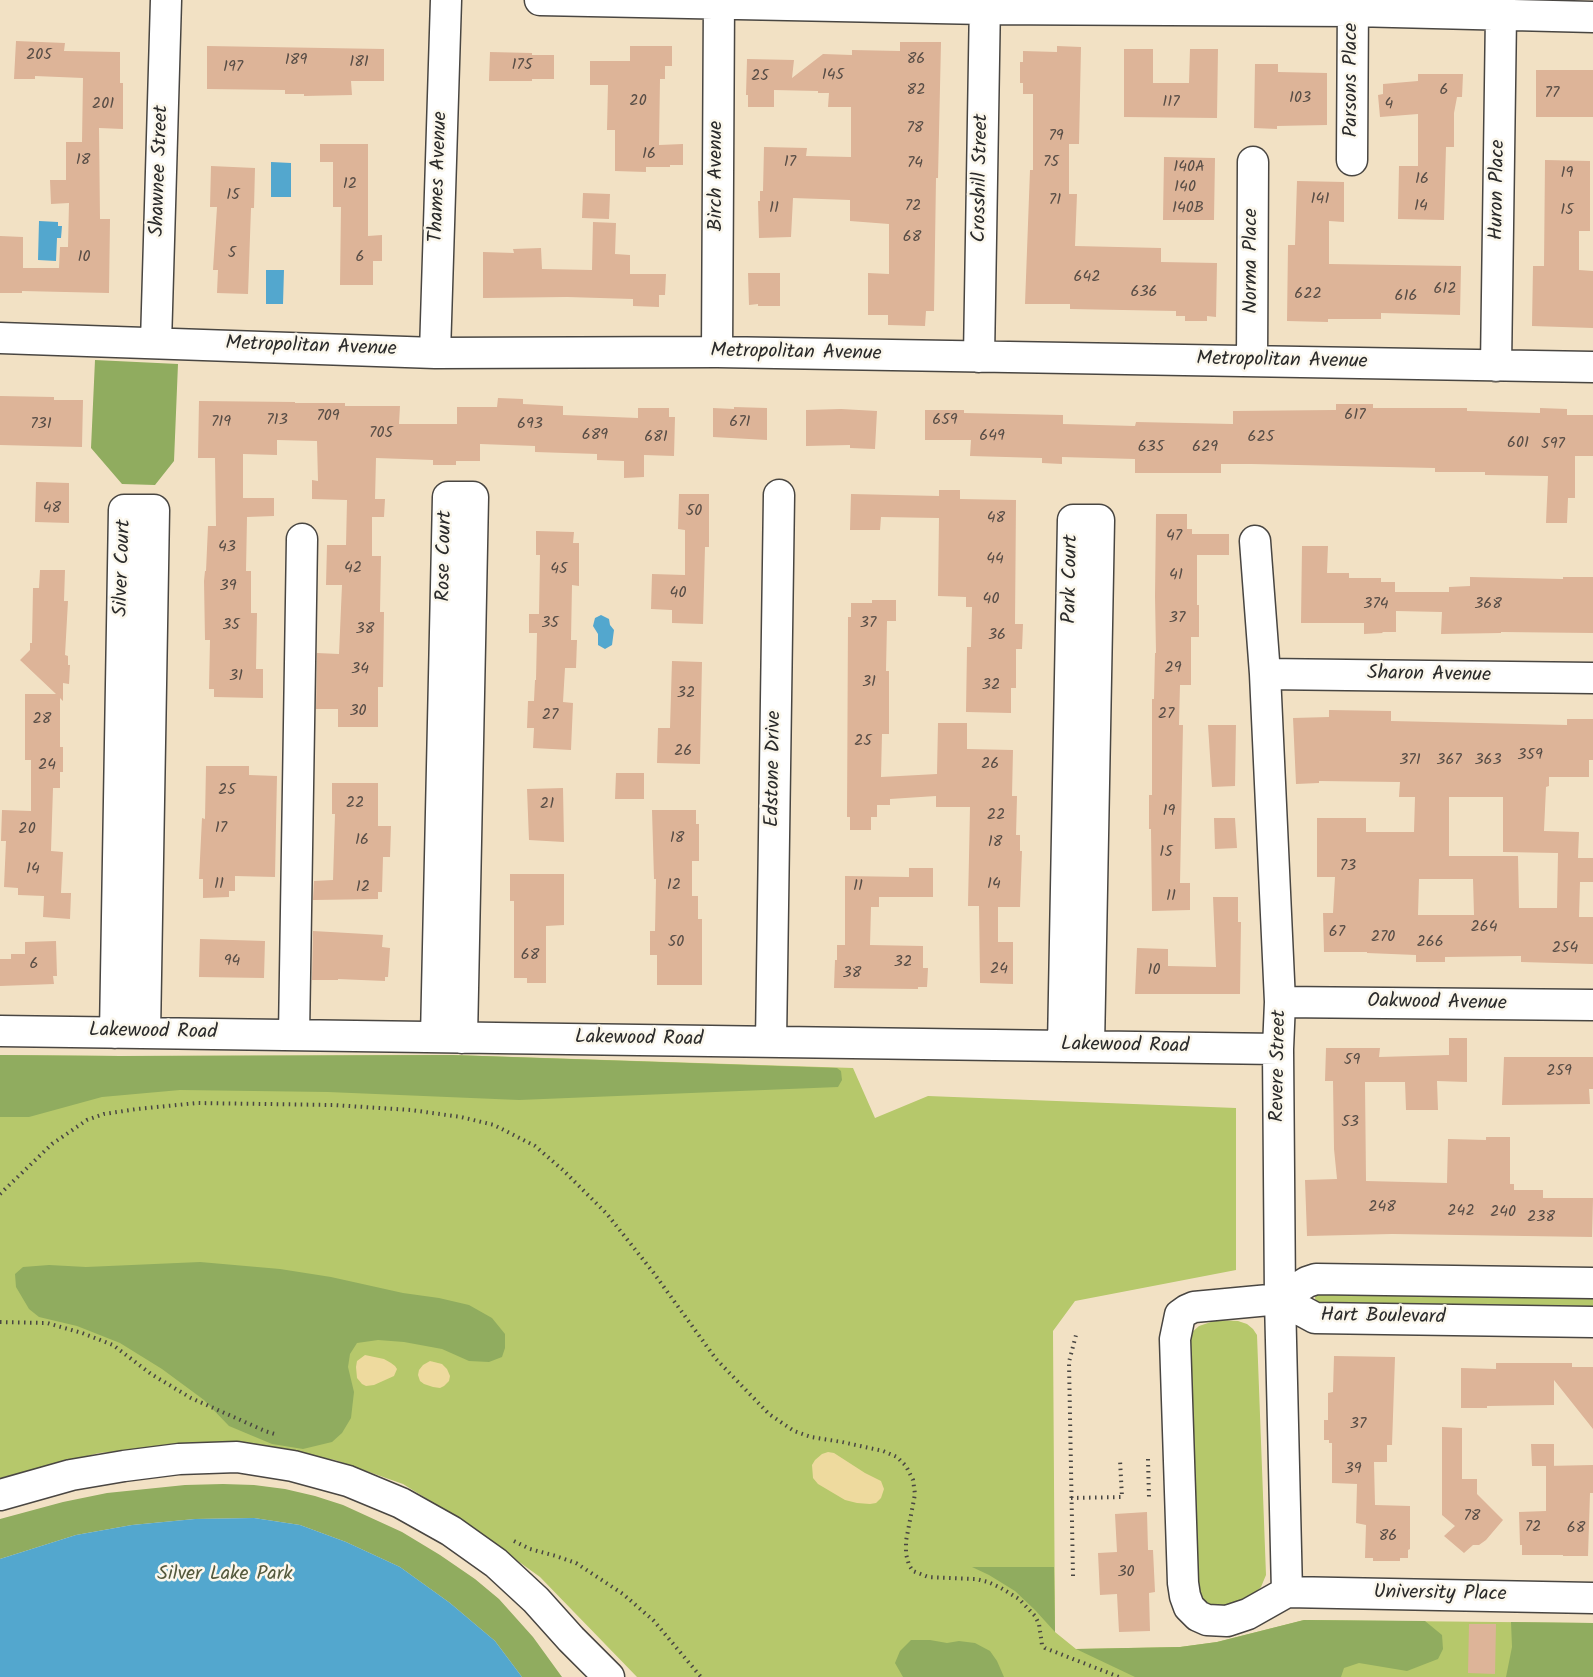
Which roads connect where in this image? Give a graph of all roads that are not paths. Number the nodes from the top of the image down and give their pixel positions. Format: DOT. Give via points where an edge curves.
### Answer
graph roads {
  1 [pos="166,0"];
  2 [pos="446,0"];
  3 [pos="540,0"];
  4 [pos="719,2"];
  5 [pos="985,4"];
  6 [pos="1353,6"];
  7 [pos="1501,15"];
  8 [pos="1593,17"];
  9 [pos="1352,160"];
  10 [pos="1253,162"];
  11 [pos="0,338"];
  12 [pos="156,343"];
  13 [pos="717,352"];
  14 [pos="435,353"];
  15 [pos="979,357"];
  16 [pos="1252,361"];
  17 [pos="1496,366"];
  18 [pos="1593,367"];
  19 [pos="779,495"];
  20 [pos="302,539"];
  21 [pos="1255,541"];
  22 [pos="1265,674"];
  23 [pos="1593,678"];
  24 [pos="120,740"];
  25 [pos="150,741"];
  26 [pos="455,748"];
  27 [pos="1081,759"];
  28 [pos="1280,1002"];
  29 [pos="1593,1005"];
  30 [pos="0,1031"];
  31 [pos="115,1033"];
  32 [pos="145,1033"];
  33 [pos="294,1035"];
  34 [pos="449,1037"];
  35 [pos="771,1042"];
  36 [pos="1076,1046"];
  37 [pos="1278,1049"];
  38 [pos="1593,1283"];
  39 [pos="1280,1299"];
  40 [pos="1593,1322"];
  41 [pos="0,1495"];
  42 [pos="1287,1593"];
  43 [pos="1593,1598"];
  44 [pos="609,1677"];
  1 -- 12 [label="street, Shawnee Street"];
  2 -- 14 [label="street, Thames Avenue"];
  3 -- 4 [label="street"];
  4 -- 5 [label="street"];
  4 -- 13 [label="street, Birch Avenue"];
  5 -- 6 [label="street"];
  5 -- 15 [label="street, Crosshill Street"];
  6 -- 7 [label="street"];
  6 -- 9 [label="street, Parsons Place"];
  7 -- 8 [label="street"];
  7 -- 17 [label="street, Huron Place"];
  10 -- 16 [label="street, Norma Place"];
  11 -- 12 [label="street, Metropolitan Avenue"];
  12 -- 14 [label="street, Metropolitan Avenue"];
  13 -- 14 [label="street, Metropolitan Avenue"];
  13 -- 15 [label="street, Metropolitan Avenue"];
  15 -- 16 [label="street, Metropolitan Avenue"];
  16 -- 17 [label="street, Metropolitan Avenue"];
  17 -- 18 [label="street, Metropolitan Avenue"];
  19 -- 35 [label="street, Edstone Drive"];
  20 -- 33 [label="street"];
  21 -- 22 [label="street, Revere Street"];
  22 -- 23 [label="street, Sharon Avenue"];
  22 -- 28 [label="street, Revere Street"];
  24 -- 25 [label="street"];
  24 -- 25 [label="street, Silver Court" via="124,510 154,510"];
  24 -- 31 [label="street, Silver Court"];
  25 -- 32 [label="street, Silver Court"];
  26 -- 26 [label="street, Rose Court" via="473,497 448,497"];
  26 -- 34 [label="street, Rose Court"];
  27 -- 27 [label="street, Park Court" via="1099,520 1073,520"];
  27 -- 36 [label="street, Park Court"];
  28 -- 29 [label="street, Oakwood Avenue"];
  28 -- 37 [label="street, Revere Street"];
  30 -- 31 [label="street, Lakewood Road"];
  31 -- 32 [label="street, Lakewood Road"];
  32 -- 33 [label="street, Lakewood Road"];
  33 -- 34 [label="street, Lakewood Road"];
  34 -- 35 [label="street, Lakewood Road"];
  35 -- 36 [label="street, Lakewood Road"];
  36 -- 37 [label="street, Lakewood Road"];
  37 -- 39 [label="street, Revere Street"];
  38 -- 39 [label="street, Hart Boulevard" via="1316,1279"];
  39 -- 40 [label="street, Hart Boulevard" via="1315,1318"];
  39 -- 42 [label="street, Revere Street"];
  39 -- 42 [label="street" via="1194,1307 1180,1315 1175,1339 1183,1583 1189,1607 1208,1620 1227,1621"];
  41 -- 44 [label="street" via="71,1474 237,1457 293,1466 348,1481 402,1503 496,1563"];
  42 -- 43 [label="street, University Place"];
}
